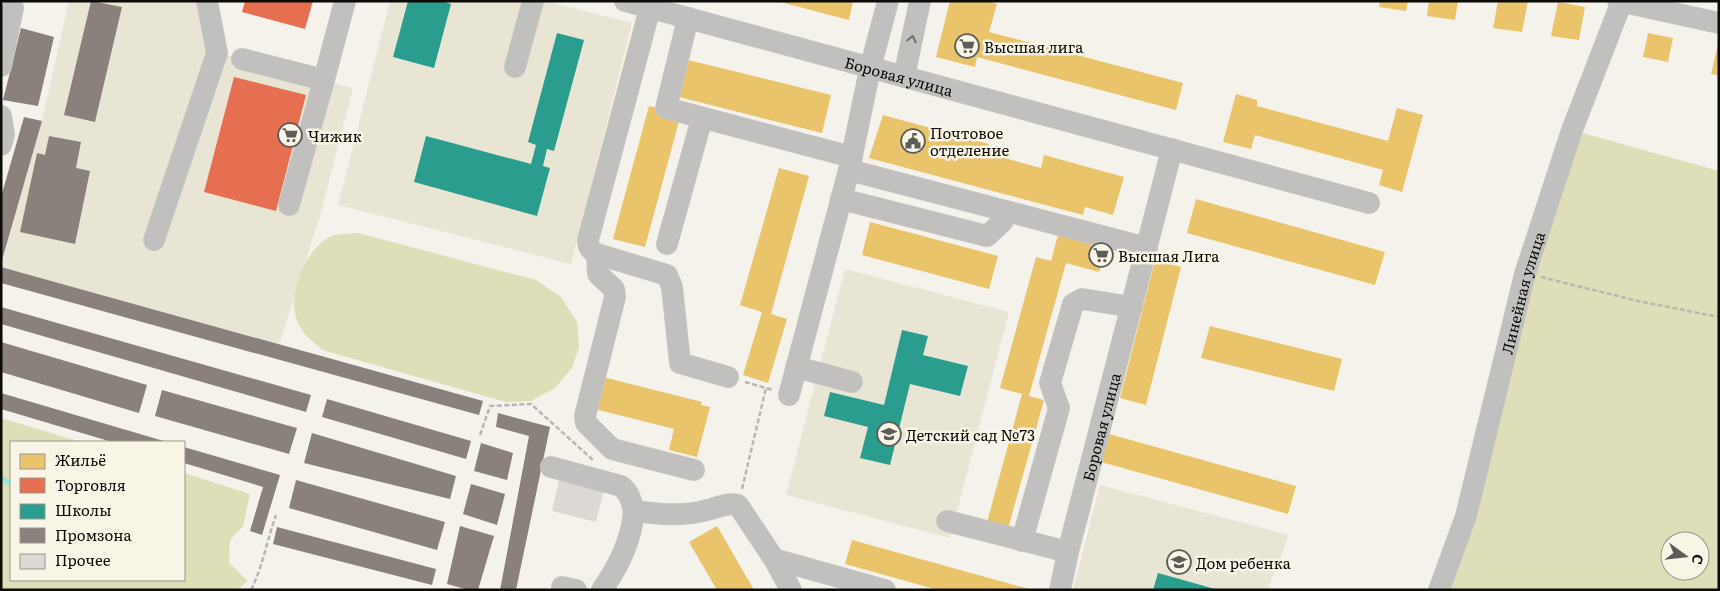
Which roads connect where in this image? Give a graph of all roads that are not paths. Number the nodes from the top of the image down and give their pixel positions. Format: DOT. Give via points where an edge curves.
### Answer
graph roads {
  1 [pos="207,1"];
  2 [pos="345,1"];
  3 [pos="532,1"];
  4 [pos="625,1"];
  5 [pos="888,1"];
  6 [pos="920,1"];
  7 [pos="1620,1"];
  8 [pos="13,8"];
  9 [pos="650,8"];
  10 [pos="688,18"];
  11 [pos="1719,23"];
  12 [pos="242,59"];
  13 [pos="1,66"];
  14 [pos="515,67"];
  15 [pos="870,69"];
  16 [pos="904,76"];
  17 [pos="324,80"];
  18 [pos="1,116"];
  19 [pos="702,118"];
  20 [pos="1,145"];
  21 [pos="1172,149"];
  22 [pos="850,164"];
  23 [pos="841,200"];
  24 [pos="1369,203"];
  25 [pos="290,205"];
  26 [pos="1008,212"];
  27 [pos="154,240"];
  28 [pos="667,244"];
  29 [pos="1147,248"];
  30 [pos="597,254"];
  31 [pos="1132,307"];
  32 [pos="796,367"];
  33 [pos="728,377"];
  34 [pos="852,382"];
  35 [pos="789,395"];
  36 [pos="634,455"];
  37 [pos="551,467"];
  38 [pos="694,470"];
  39 [pos="605,481"];
  40 [pos="634,511"];
  41 [pos="947,521"];
  42 [pos="1022,541"];
  43 [pos="1068,552"];
  44 [pos="774,559"];
  45 [pos="877,588"];
  46 [pos="602,590"];
  47 [pos="791,590"];
  48 [pos="1060,590"];
  49 [pos="1439,590"];
  1 -- 27 [label="street" via="217,53"];
  2 -- 17 [label="street"];
  3 -- 14 [label="street"];
  4 -- 9 [label="street, Боровая улица"];
  5 -- 15 [label="street"];
  16 -- 6 [label="street, one-way"];
  7 -- 11 [label="street"];
  7 -- 49 [label="street, Линейная улица" via="1572,130 1525,274 1466,516"];
  8 -- 13 [label="street"];
  9 -- 10 [label="street, Боровая улица"];
  9 -- 30 [label="street" via="588,240 591,251"];
  10 -- 15 [label="street, Боровая улица"];
  10 -- 19 [label="street" via="666,108"];
  12 -- 17 [label="street"];
  15 -- 16 [label="street, Боровая улица"];
  15 -- 22 [label="street"];
  16 -- 21 [label="street, Боровая улица"];
  17 -- 25 [label="street"];
  18 -- 20 [label="street" via="4,134"];
  19 -- 22 [label="street"];
  19 -- 28 [label="street"];
  21 -- 24 [label="street, Боровая улица"];
  21 -- 29 [label="street, Боровая улица"];
  22 -- 23 [label="street"];
  22 -- 26 [label="street"];
  23 -- 26 [label="street" via="987,236"];
  23 -- 32 [label="street"];
  26 -- 29 [label="street"];
  29 -- 31 [label="street, Боровая улица"];
  30 -- 33 [label="street" via="667,275 672,286 680,363"];
  30 -- 36 [label="street" via="598,274 614,289 615,297 584,420 612,449"];
  31 -- 42 [label="street" via="1082,299 1073,304 1050,383 1059,408"];
  31 -- 43 [label="street, Боровая улица"];
  32 -- 34 [label="street"];
  32 -- 35 [label="street"];
  36 -- 38 [label="street"];
  36 -- 39 [label="street"];
  37 -- 39 [label="street"];
  39 -- 40 [label="street" via="626,490"];
  40 -- 44 [label="street" via="669,515 738,505"];
  40 -- 46 [label="street" via="620,564"];
  41 -- 42 [label="street"];
  42 -- 43 [label="street"];
  43 -- 48 [label="street, Боровая улица"];
  44 -- 45 [label="street"];
  44 -- 47 [label="street"];
}
